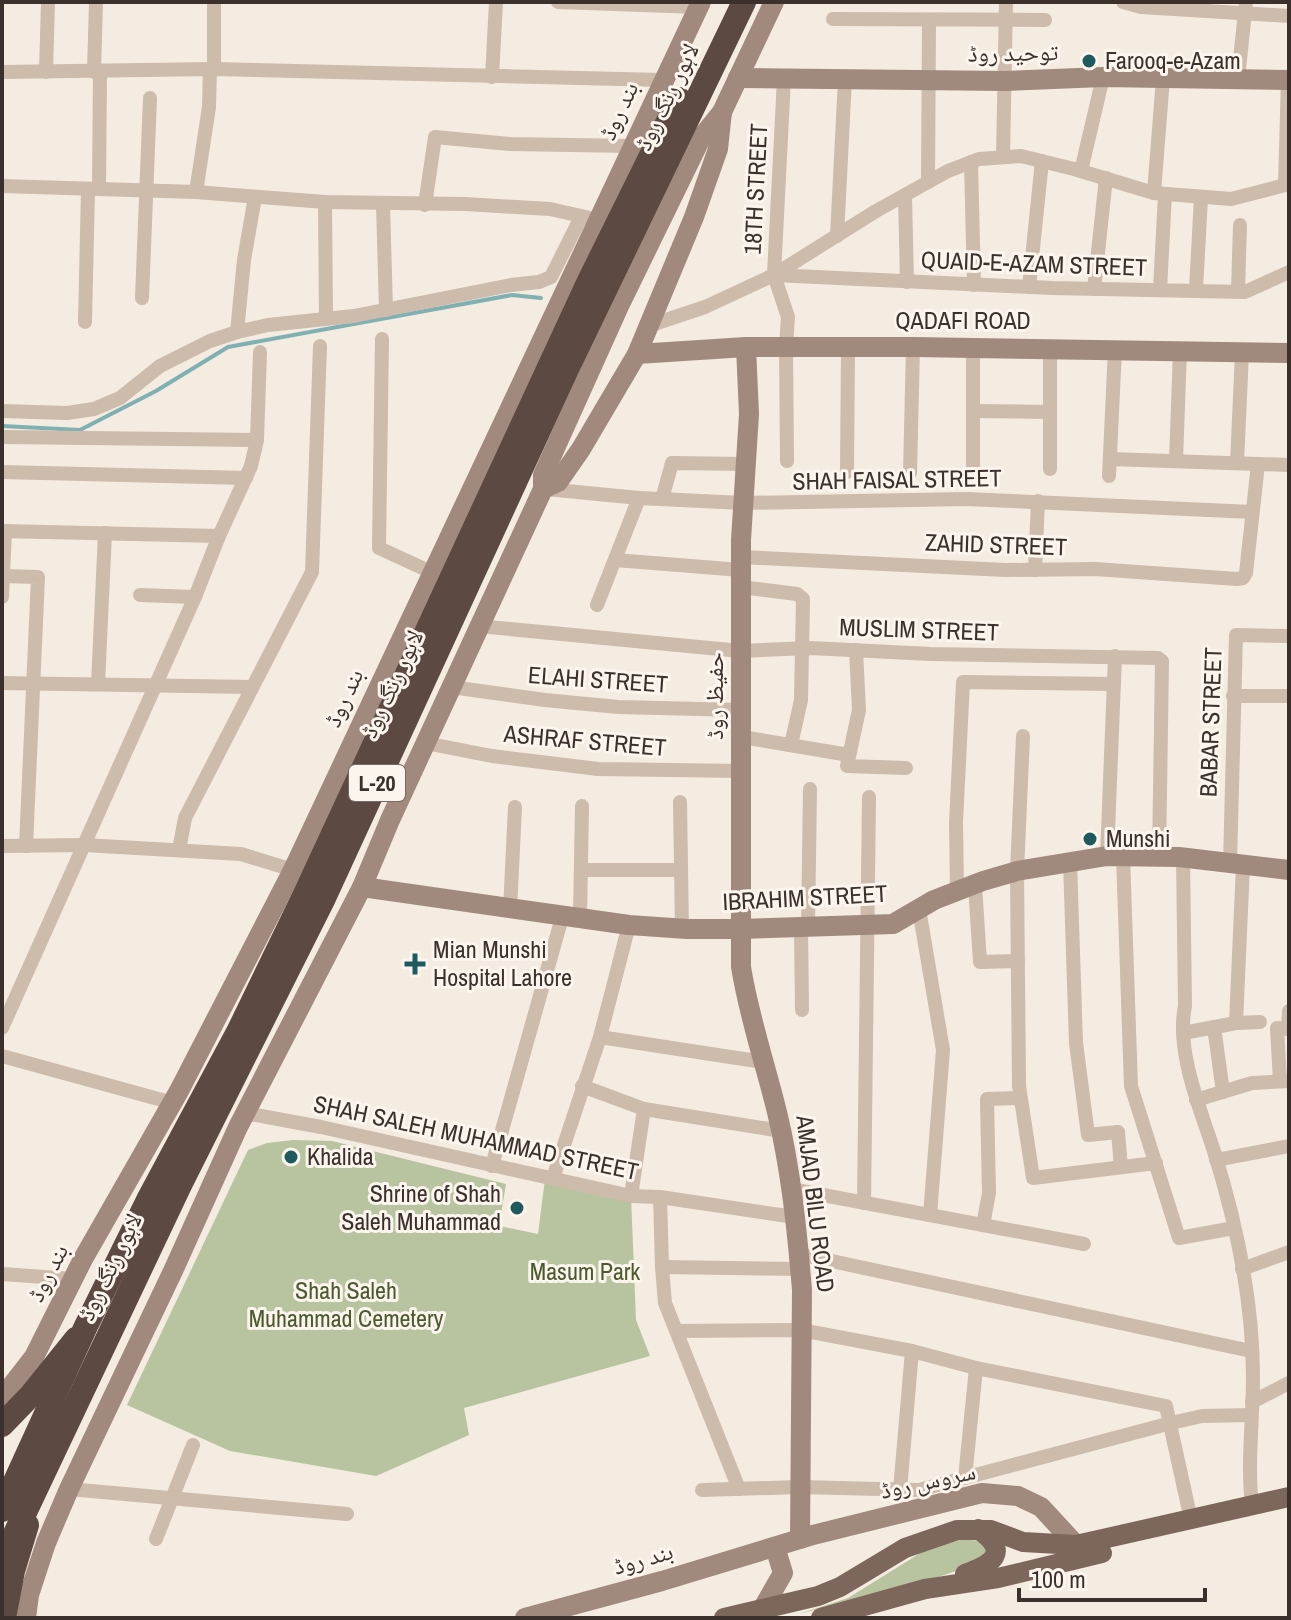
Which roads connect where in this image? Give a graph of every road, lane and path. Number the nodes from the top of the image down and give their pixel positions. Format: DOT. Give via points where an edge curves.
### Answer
graph roads {
  1 [pos="48,2"];
  2 [pos="96,2"];
  3 [pos="214,2"];
  4 [pos="496,2"];
  5 [pos="558,2"];
  6 [pos="726,2"];
  7 [pos="744,2"];
  8 [pos="774,2"];
  9 [pos="1006,2"];
  10 [pos="1123,2"];
  11 [pos="700,4"];
  12 [pos="1245,8"];
  13 [pos="1289,16"];
  14 [pos="833,19"];
  15 [pos="1006,19"];
  16 [pos="929,20"];
  17 [pos="1045,20"];
  18 [pos="212,69"];
  19 [pos="2,72"];
  20 [pos="46,72"];
  21 [pos="97,72"];
  22 [pos="492,77"];
  23 [pos="1103,77"];
  24 [pos="738,78"];
  25 [pos="784,78"];
  26 [pos="1163,78"];
  27 [pos="845,79"];
  28 [pos="1238,79"];
  29 [pos="662,80"];
  30 [pos="930,80"];
  31 [pos="1288,80"];
  32 [pos="1005,81"];
  33 [pos="150,98"];
  34 [pos="722,112"];
  35 [pos="631,146"];
  36 [pos="1003,157"];
  37 [pos="1042,161"];
  38 [pos="971,162"];
  39 [pos="1081,171"];
  40 [pos="1106,178"];
  41 [pos="928,182"];
  42 [pos="1287,185"];
  43 [pos="2,186"];
  44 [pos="93,190"];
  45 [pos="148,190"];
  46 [pos="196,192"];
  47 [pos="1160,193"];
  48 [pos="905,195"];
  49 [pos="255,197"];
  50 [pos="1201,197"];
  51 [pos="325,202"];
  52 [pos="383,204"];
  53 [pos="425,205"];
  54 [pos="590,218"];
  55 [pos="1240,225"];
  56 [pos="837,236"];
  57 [pos="1289,272"];
  58 [pos="774,275"];
  59 [pos="907,282"];
  60 [pos="974,285"];
  61 [pos="1029,287"];
  62 [pos="1094,289"];
  63 [pos="1160,290"];
  64 [pos="1196,290"];
  65 [pos="1238,291"];
  66 [pos="142,298"];
  67 [pos="386,310"];
  68 [pos="326,318"];
  69 [pos="85,322"];
  70 [pos="648,326"];
  71 [pos="237,332"];
  72 [pos="382,339"];
  73 [pos="320,346"];
  74 [pos="746,347"];
  75 [pos="786,347"];
  76 [pos="848,347"];
  77 [pos="913,347"];
  78 [pos="973,347"];
  79 [pos="1050,348"];
  80 [pos="1115,349"];
  81 [pos="1180,351"];
  82 [pos="260,352"];
  83 [pos="1242,353"];
  84 [pos="1289,353"];
  85 [pos="637,354"];
  86 [pos="2,411"];
  87 [pos="973,411"];
  88 [pos="1050,412"];
  89 [pos="2,437"];
  90 [pos="257,440"];
  91 [pos="1110,459"];
  92 [pos="787,461"];
  93 [pos="1176,461"];
  94 [pos="1237,463"];
  95 [pos="745,464"];
  96 [pos="1258,464"];
  97 [pos="1289,465"];
  98 [pos="1050,469"];
  99 [pos="2,472"];
  100 [pos="847,472"];
  101 [pos="973,472"];
  102 [pos="910,473"];
  103 [pos="1109,476"];
  104 [pos="246,478"];
  105 [pos="543,489"];
  106 [pos="639,498"];
  107 [pos="662,499"];
  108 [pos="1038,501"];
  109 [pos="743,503"];
  110 [pos="463,507"];
  111 [pos="1252,512"];
  112 [pos="4,531"];
  113 [pos="105,533"];
  114 [pos="522,535"];
  115 [pos="219,536"];
  116 [pos="615,560"];
  117 [pos="1035,570"];
  118 [pos="741,571"];
  119 [pos="431,572"];
  120 [pos="3,585"];
  121 [pos="140,595"];
  122 [pos="2,597"];
  123 [pos="195,597"];
  124 [pos="597,605"];
  125 [pos="478,626"];
  126 [pos="1289,636"];
  127 [pos="803,648"];
  128 [pos="856,650"];
  129 [pos="741,651"];
  130 [pos="1115,656"];
  131 [pos="2,683"];
  132 [pos="32,683"];
  133 [pos="98,684"];
  134 [pos="156,684"];
  135 [pos="1114,684"];
  136 [pos="252,687"];
  137 [pos="451,687"];
  138 [pos="1233,696"];
  139 [pos="1289,696"];
  140 [pos="741,710"];
  141 [pos="1023,736"];
  142 [pos="742,737"];
  143 [pos="425,743"];
  144 [pos="791,745"];
  145 [pos="849,755"];
  146 [pos="906,768"];
  147 [pos="742,771"];
  148 [pos="810,789"];
  149 [pos="869,797"];
  150 [pos="680,802"];
  151 [pos="582,806"];
  152 [pos="515,807"];
  153 [pos="84,845"];
  154 [pos="2,846"];
  155 [pos="26,846"];
  156 [pos="179,850"];
  157 [pos="1115,856"];
  158 [pos="1159,857"];
  159 [pos="1183,857"];
  160 [pos="1070,862"];
  161 [pos="1236,864"];
  162 [pos="293,870"];
  163 [pos="581,870"];
  164 [pos="681,870"];
  165 [pos="1289,870"];
  166 [pos="1017,871"];
  167 [pos="362,887"];
  168 [pos="966,888"];
  169 [pos="919,909"];
  170 [pos="510,910"];
  171 [pos="572,915"];
  172 [pos="629,925"];
  173 [pos="869,925"];
  174 [pos="804,927"];
  175 [pos="682,929"];
  176 [pos="739,929"];
  177 [pos="1018,961"];
  178 [pos="802,1010"];
  179 [pos="1289,1011"];
  180 [pos="1260,1022"];
  181 [pos="1236,1023"];
  182 [pos="1214,1027"];
  183 [pos="2,1028"];
  184 [pos="1183,1033"];
  185 [pos="600,1037"];
  186 [pos="2,1056"];
  187 [pos="763,1062"];
  188 [pos="1284,1081"];
  189 [pos="582,1086"];
  190 [pos="1223,1092"];
  191 [pos="1020,1098"];
  192 [pos="1196,1100"];
  193 [pos="173,1103"];
  194 [pos="644,1109"];
  195 [pos="245,1113"];
  196 [pos="781,1131"];
  197 [pos="1289,1146"];
  198 [pos="1216,1160"];
  199 [pos="1156,1163"];
  200 [pos="492,1166"];
  201 [pos="1121,1167"];
  202 [pos="553,1178"];
  203 [pos="791,1189"];
  204 [pos="631,1196"];
  205 [pos="660,1197"];
  206 [pos="864,1203"];
  207 [pos="930,1215"];
  208 [pos="794,1217"];
  209 [pos="983,1225"];
  210 [pos="1234,1228"];
  211 [pos="1084,1244"];
  212 [pos="1289,1252"];
  213 [pos="800,1262"];
  214 [pos="662,1267"];
  215 [pos="1242,1269"];
  216 [pos="2,1274"];
  217 [pos="73,1279"];
  218 [pos="86,1326"];
  219 [pos="801,1330"];
  220 [pos="677,1331"];
  221 [pos="912,1351"];
  222 [pos="1251,1351"];
  223 [pos="976,1368"];
  224 [pos="1289,1383"];
  225 [pos="2,1398"];
  226 [pos="1251,1408"];
  227 [pos="1171,1423"];
  228 [pos="2,1425"];
  229 [pos="193,1445"];
  230 [pos="965,1478"];
  231 [pos="38,1484"];
  232 [pos="799,1487"];
  233 [pos="69,1489"];
  234 [pos="739,1489"];
  235 [pos="702,1490"];
  236 [pos="900,1490"];
  237 [pos="175,1497"];
  238 [pos="1289,1497"];
  239 [pos="1252,1506"];
  240 [pos="1289,1508"];
  241 [pos="2,1510"];
  242 [pos="347,1514"];
  243 [pos="1191,1520"];
  244 [pos="978,1529"];
  245 [pos="156,1539"];
  246 [pos="800,1539"];
  247 [pos="1076,1545"];
  248 [pos="775,1547"];
  249 [pos="2,1561"];
  250 [pos="925,1589"];
  251 [pos="763,1608"];
  252 [pos="4,1618"];
  253 [pos="26,1618"];
  254 [pos="525,1618"];
  255 [pos="724,1618"];
  256 [pos="824,1618"];
  1 -- 20 [label="street"];
  2 -- 21 [label="street"];
  3 -- 18 [label="street"];
  4 -- 22 [label="street"];
  5 -- 11 [label="street"];
  6 -- 218 [label="highway, لاہور رنگ روڈ / L-20, bridge" via="575,309 306,892"];
  7 -- 231 [label="highway, لاہور رنگ روڈ / L-20, bridge" via="574,353 324,898"];
  8 -- 24 [label="main road"];
  9 -- 15 [label="street"];
  10 -- 12 [label="street" via="1141,7"];
  11 -- 29 [label="main road, بند روڈ"];
  12 -- 13 [label="street"];
  12 -- 28 [label="street"];
  14 -- 16 [label="street"];
  15 -- 16 [label="street"];
  15 -- 17 [label="street"];
  15 -- 32 [label="street"];
  16 -- 30 [label="street"];
  18 -- 21 [label="street"];
  18 -- 22 [label="street"];
  18 -- 46 [label="street"];
  19 -- 20 [label="street"];
  20 -- 21 [label="street"];
  21 -- 44 [label="street"];
  22 -- 29 [label="street"];
  23 -- 26 [label="main road, توحید روڈ"];
  23 -- 32 [label="main road, توحید روڈ"];
  23 -- 39 [label="street"];
  24 -- 25 [label="main road, توحید روڈ"];
  24 -- 34 [label="main road"];
  25 -- 27 [label="main road, توحید روڈ"];
  25 -- 58 [label="street, 18TH STREET"];
  26 -- 28 [label="main road, توحید روڈ"];
  26 -- 47 [label="street"];
  27 -- 30 [label="main road, توحید روڈ"];
  27 -- 56 [label="street"];
  28 -- 31 [label="main road, توحید روڈ"];
  29 -- 35 [label="main road, بند روڈ"];
  30 -- 32 [label="main road, توحید روڈ"];
  30 -- 41 [label="street"];
  31 -- 42 [label="street"];
  32 -- 36 [label="street"];
  33 -- 45 [label="street"];
  34 -- 70 [label="main road" via="718,149"];
  34 -- 105 [label="main road" via="701,138 620,304 543,475"];
  35 -- 53 [label="street" via="435,137"];
  35 -- 54 [label="main road, بند روڈ"];
  36 -- 37 [label="street"];
  36 -- 38 [label="street"];
  37 -- 39 [label="street"];
  37 -- 61 [label="street"];
  38 -- 41 [label="street"];
  38 -- 60 [label="street"];
  39 -- 40 [label="street"];
  40 -- 47 [label="street"];
  40 -- 62 [label="street"];
  41 -- 48 [label="street"];
  42 -- 50 [label="street" via="1231,199"];
  43 -- 44 [label="street"];
  44 -- 45 [label="street"];
  44 -- 69 [label="street"];
  45 -- 46 [label="street"];
  45 -- 66 [label="street"];
  46 -- 49 [label="street"];
  47 -- 50 [label="street"];
  47 -- 63 [label="street"];
  48 -- 56 [label="street"];
  48 -- 59 [label="street"];
  49 -- 51 [label="street"];
  49 -- 71 [label="street"];
  50 -- 64 [label="street"];
  51 -- 52 [label="street"];
  51 -- 68 [label="street"];
  52 -- 53 [label="street"];
  52 -- 67 [label="street"];
  53 -- 54 [label="street" via="550,209"];
  54 -- 67 [label="street" via="551,277"];
  54 -- 110 [label="main road, بند روڈ"];
  55 -- 65 [label="street"];
  56 -- 58 [label="street"];
  57 -- 65 [label="street, QUAID-E-AZAM STREET"];
  58 -- 59 [label="street, QUAID-E-AZAM STREET"];
  58 -- 70 [label="street"];
  58 -- 75 [label="street, 18TH STREET" via="788,317"];
  59 -- 60 [label="street, QUAID-E-AZAM STREET"];
  60 -- 61 [label="street, QUAID-E-AZAM STREET"];
  61 -- 62 [label="street, QUAID-E-AZAM STREET"];
  62 -- 63 [label="street, QUAID-E-AZAM STREET"];
  63 -- 64 [label="street, QUAID-E-AZAM STREET"];
  64 -- 65 [label="street, QUAID-E-AZAM STREET"];
  67 -- 68 [label="street"];
  68 -- 71 [label="street"];
  70 -- 85 [label="main road"];
  71 -- 86 [label="street" via="160,366 120,398 94,409"];
  72 -- 119 [label="street" via="379,548"];
  73 -- 136 [label="street" via="312,572"];
  74 -- 75 [label="main road, QADAFI ROAD"];
  74 -- 85 [label="main road, QADAFI ROAD"];
  74 -- 95 [label="main road, حفیظ روڈ"];
  75 -- 76 [label="main road, QADAFI ROAD"];
  75 -- 92 [label="street, 18TH STREET"];
  76 -- 77 [label="main road, QADAFI ROAD"];
  76 -- 100 [label="street"];
  77 -- 78 [label="main road, QADAFI ROAD"];
  77 -- 102 [label="street"];
  78 -- 79 [label="main road, QADAFI ROAD"];
  78 -- 87 [label="street"];
  79 -- 80 [label="main road, QADAFI ROAD"];
  79 -- 88 [label="street"];
  80 -- 81 [label="main road, QADAFI ROAD"];
  80 -- 91 [label="street"];
  81 -- 83 [label="main road, QADAFI ROAD"];
  81 -- 93 [label="street"];
  82 -- 90 [label="street"];
  83 -- 84 [label="main road, QADAFI ROAD"];
  83 -- 94 [label="street"];
  85 -- 105 [label="main road" via="558,482"];
  87 -- 88 [label="street"];
  87 -- 101 [label="street"];
  88 -- 98 [label="street"];
  89 -- 90 [label="street"];
  90 -- 104 [label="street"];
  91 -- 93 [label="street"];
  91 -- 103 [label="street"];
  93 -- 94 [label="street"];
  94 -- 96 [label="street"];
  95 -- 107 [label="street" via="672,463"];
  95 -- 109 [label="main road, حفیظ روڈ"];
  96 -- 97 [label="street"];
  96 -- 111 [label="street"];
  99 -- 104 [label="street"];
  104 -- 115 [label="street"];
  105 -- 106 [label="street, SHAH FAISAL STREET"];
  105 -- 114 [label="main road"];
  106 -- 107 [label="street, SHAH FAISAL STREET"];
  106 -- 116 [label="street"];
  107 -- 109 [label="street, SHAH FAISAL STREET"];
  108 -- 109 [label="street, SHAH FAISAL STREET"];
  108 -- 111 [label="street, SHAH FAISAL STREET"];
  108 -- 117 [label="street"];
  109 -- 118 [label="main road, حفیظ روڈ"];
  110 -- 114 [label="main road"];
  110 -- 119 [label="main road, بند روڈ"];
  111 -- 117 [label="street, ZAHID STREET" via="1243,578"];
  112 -- 113 [label="street"];
  112 -- 120 [label="street"];
  113 -- 115 [label="street"];
  113 -- 133 [label="street"];
  114 -- 125 [label="main road"];
  115 -- 123 [label="street"];
  116 -- 118 [label="street, ZAHID STREET"];
  116 -- 124 [label="street"];
  117 -- 118 [label="street, ZAHID STREET"];
  118 -- 127 [label="street" via="802,595"];
  118 -- 129 [label="main road, حفیظ روڈ"];
  119 -- 162 [label="main road, بند روڈ"];
  120 -- 122 [label="street"];
  120 -- 132 [label="street" via="38,577"];
  121 -- 123 [label="street"];
  123 -- 134 [label="street"];
  125 -- 129 [label="street, MUSLIM STREET"];
  125 -- 137 [label="main road"];
  126 -- 138 [label="street, BABAR STREET" via="1236,635"];
  127 -- 128 [label="street, MUSLIM STREET"];
  127 -- 129 [label="street, MUSLIM STREET"];
  127 -- 144 [label="street" via="801,700"];
  128 -- 130 [label="street, MUSLIM STREET"];
  128 -- 145 [label="street" via="859,710"];
  129 -- 140 [label="main road, حفیظ روڈ"];
  130 -- 135 [label="street"];
  130 -- 158 [label="street, MUSLIM STREET" via="1162,661"];
  131 -- 132 [label="street"];
  132 -- 133 [label="street"];
  132 -- 155 [label="street"];
  133 -- 134 [label="street"];
  134 -- 136 [label="street"];
  134 -- 153 [label="street"];
  135 -- 157 [label="street"];
  135 -- 168 [label="street" via="963,682 956,822"];
  136 -- 156 [label="street" via="185,818"];
  137 -- 140 [label="street, ELAHI STREET" via="618,707"];
  137 -- 143 [label="main road"];
  138 -- 139 [label="street"];
  138 -- 161 [label="street, BABAR STREET"];
  140 -- 142 [label="main road, حفیظ روڈ"];
  141 -- 166 [label="street"];
  142 -- 144 [label="street"];
  142 -- 147 [label="main road, حفیظ روڈ"];
  143 -- 147 [label="street, ASHRAF STREET" via="598,769"];
  143 -- 167 [label="main road"];
  144 -- 145 [label="street"];
  145 -- 146 [label="street" via="847,766"];
  147 -- 176 [label="main road, حفیظ روڈ"];
  148 -- 174 [label="street"];
  149 -- 173 [label="street"];
  150 -- 164 [label="street"];
  151 -- 163 [label="street"];
  152 -- 170 [label="street"];
  153 -- 155 [label="street"];
  153 -- 156 [label="street"];
  153 -- 183 [label="street"];
  154 -- 155 [label="street"];
  156 -- 162 [label="street" via="241,854"];
  157 -- 158 [label="main road, IBRAHIM STREET"];
  157 -- 160 [label="main road, IBRAHIM STREET"];
  157 -- 199 [label="street" via="1131,1086"];
  158 -- 159 [label="main road, IBRAHIM STREET"];
  159 -- 161 [label="main road, IBRAHIM STREET"];
  159 -- 184 [label="street"];
  160 -- 166 [label="main road, IBRAHIM STREET"];
  160 -- 201 [label="street" via="1076,1043 1088,1135 1118,1132"];
  161 -- 165 [label="main road, IBRAHIM STREET"];
  161 -- 181 [label="street, BABAR STREET"];
  162 -- 193 [label="main road, بند روڈ"];
  163 -- 164 [label="street"];
  163 -- 171 [label="street"];
  164 -- 175 [label="street"];
  166 -- 168 [label="main road, IBRAHIM STREET"];
  166 -- 177 [label="street"];
  167 -- 170 [label="main road, IBRAHIM STREET"];
  167 -- 195 [label="main road"];
  168 -- 169 [label="main road, IBRAHIM STREET"];
  168 -- 177 [label="street" via="980,962"];
  169 -- 173 [label="main road, IBRAHIM STREET" via="893,924"];
  169 -- 207 [label="street" via="943,1050"];
  170 -- 171 [label="main road, IBRAHIM STREET"];
  171 -- 172 [label="main road, IBRAHIM STREET"];
  171 -- 200 [label="street"];
  172 -- 175 [label="main road, IBRAHIM STREET"];
  172 -- 185 [label="street"];
  173 -- 174 [label="main road, IBRAHIM STREET"];
  173 -- 206 [label="street"];
  174 -- 176 [label="main road, IBRAHIM STREET"];
  174 -- 178 [label="street"];
  175 -- 176 [label="main road, IBRAHIM STREET"];
  176 -- 187 [label="main road, AMJAD BILU ROAD" via="746,999"];
  177 -- 191 [label="street"];
  179 -- 188 [label="street" via="1288,1029 1277,1028"];
  180 -- 181 [label="street"];
  181 -- 182 [label="street"];
  182 -- 184 [label="street"];
  182 -- 190 [label="street"];
  184 -- 192 [label="street"];
  185 -- 187 [label="street"];
  185 -- 189 [label="street"];
  186 -- 193 [label="street"];
  187 -- 196 [label="main road, AMJAD BILU ROAD"];
  188 -- 190 [label="street"];
  189 -- 194 [label="street"];
  189 -- 202 [label="street"];
  190 -- 192 [label="street"];
  191 -- 201 [label="street" via="1033,1178"];
  191 -- 209 [label="street" via="987,1099 989,1193"];
  192 -- 198 [label="street"];
  193 -- 217 [label="main road, بند روڈ"];
  194 -- 196 [label="street"];
  194 -- 204 [label="street"];
  195 -- 200 [label="street, SHAH SALEH MUHAMMAD STREET"];
  195 -- 233 [label="main road"];
  196 -- 203 [label="main road, AMJAD BILU ROAD"];
  197 -- 198 [label="street"];
  198 -- 210 [label="street"];
  199 -- 201 [label="street"];
  199 -- 210 [label="street" via="1179,1238"];
  200 -- 202 [label="street, SHAH SALEH MUHAMMAD STREET"];
  202 -- 204 [label="street, SHAH SALEH MUHAMMAD STREET"];
  203 -- 206 [label="street"];
  203 -- 208 [label="main road, AMJAD BILU ROAD"];
  204 -- 205 [label="street, SHAH SALEH MUHAMMAD STREET"];
  205 -- 208 [label="street, SHAH SALEH MUHAMMAD STREET"];
  205 -- 214 [label="street"];
  206 -- 207 [label="street"];
  207 -- 209 [label="street"];
  208 -- 213 [label="main road, AMJAD BILU ROAD"];
  209 -- 211 [label="street"];
  210 -- 215 [label="street"];
  212 -- 215 [label="street"];
  213 -- 214 [label="street"];
  213 -- 219 [label="main road, AMJAD BILU ROAD"];
  213 -- 222 [label="street"];
  214 -- 220 [label="street" via="665,1303"];
  215 -- 222 [label="street"];
  216 -- 217 [label="street"];
  217 -- 225 [label="main road, بند روڈ" via="34,1357"];
  218 -- 228 [label="highway"];
  218 -- 241 [label="highway, لاہور رنگ روڈ / L-20, bridge"];
  219 -- 220 [label="street"];
  219 -- 221 [label="street"];
  219 -- 232 [label="main road, AMJAD BILU ROAD"];
  220 -- 234 [label="street"];
  221 -- 223 [label="street"];
  221 -- 236 [label="street"];
  222 -- 226 [label="street"];
  223 -- 227 [label="street" via="1166,1406"];
  223 -- 230 [label="street"];
  224 -- 226 [label="street"];
  226 -- 227 [label="street"];
  226 -- 239 [label="street"];
  227 -- 230 [label="street"];
  227 -- 243 [label="street"];
  229 -- 237 [label="street"];
  230 -- 236 [label="street"];
  231 -- 249 [label="highway, لاہور رنگ روڈ / L-20, bridge"];
  231 -- 252 [label="highway"];
  232 -- 234 [label="street"];
  232 -- 236 [label="street"];
  232 -- 246 [label="main road, AMJAD BILU ROAD"];
  233 -- 237 [label="street"];
  233 -- 253 [label="main road" via="46,1543"];
  234 -- 235 [label="street"];
  237 -- 242 [label="street"];
  237 -- 245 [label="street"];
  238 -- 239 [label="main road"];
  239 -- 243 [label="main road"];
  240 -- 250 [label="main road" via="998,1578"];
  243 -- 247 [label="main road"];
  244 -- 247 [label="main road" via="1023,1542"];
  244 -- 250 [label="main road" via="994,1543 994,1559"];
  244 -- 251 [label="main road" via="923,1540 840,1587"];
  246 -- 247 [label="main road, سروس روڈ" via="982,1493 1018,1496 1041,1507"];
  246 -- 248 [label="main road, سروس روڈ"];
  248 -- 251 [label="main road" via="783,1573"];
  248 -- 254 [label="main road, بند روڈ"];
  250 -- 256 [label="main road"];
  251 -- 255 [label="main road"];
}
